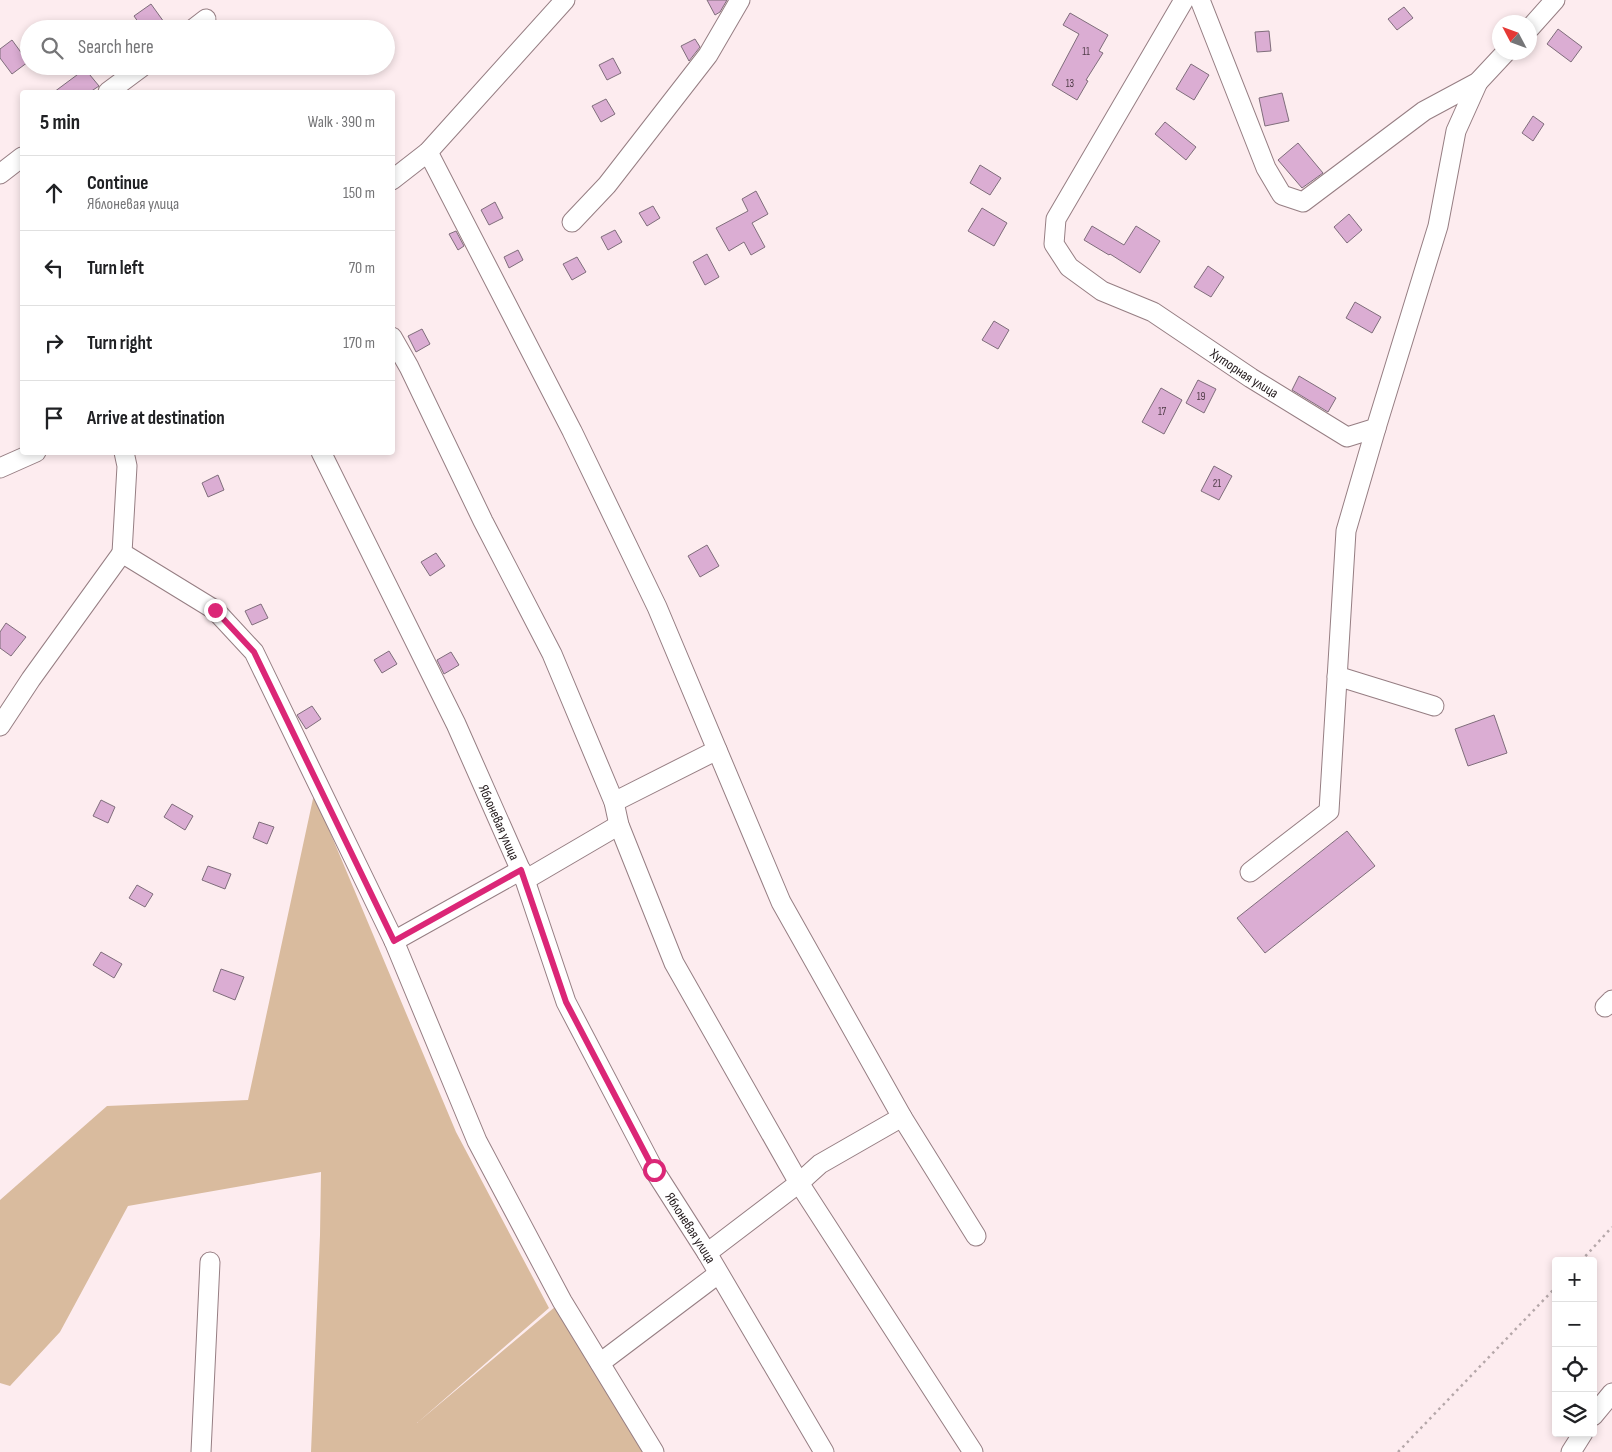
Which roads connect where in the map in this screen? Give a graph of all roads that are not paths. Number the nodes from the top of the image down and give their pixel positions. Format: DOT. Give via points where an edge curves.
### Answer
graph roads {
  1 [pos="565,0"];
  2 [pos="740,0"];
  3 [pos="1184,0"];
  4 [pos="1200,0"];
  5 [pos="1555,0"];
  6 [pos="1537,20"];
  7 [pos="1499,60"];
  8 [pos="131,75"];
  9 [pos="1478,82"];
  10 [pos="111,90"];
  11 [pos="428,152"];
  12 [pos="20,159"];
  13 [pos="0,174"];
  14 [pos="395,178"];
  15 [pos="572,222"];
  16 [pos="395,342"];
  17 [pos="1376,428"];
  18 [pos="29,455"];
  19 [pos="125,455"];
  20 [pos="322,455"];
  21 [pos="0,468"];
  22 [pos="122,553"];
  23 [pos="1337,676"];
  24 [pos="1434,706"];
  25 [pos="0,726"];
  26 [pos="717,750"];
  27 [pos="614,802"];
  28 [pos="619,825"];
  29 [pos="1250,872"];
  30 [pos="523,875"];
  31 [pos="394,941"];
  32 [pos="902,1117"];
  33 [pos="799,1183"];
  34 [pos="976,1236"];
  35 [pos="707,1253"];
  36 [pos="210,1262"];
  37 [pos="718,1274"];
  38 [pos="600,1363"];
  39 [pos="1612,1393"];
  40 [pos="1597,1411"];
  41 [pos="1581,1437"];
  42 [pos="201,1452"];
  43 [pos="654,1452"];
  44 [pos="824,1452"];
  45 [pos="973,1452"];
  46 [pos="1572,1452"];
  1 -- 11 [label="street"];
  2 -- 15 [label="street" via="708,55 607,185"];
  3 -- 17 [label="street, Хуторная улица" via="1056,219 1054,244 1069,267 1102,290 1153,312 1347,437"];
  4 -- 9 [label="street" via="1266,168 1282,195 1303,202 1424,111"];
  5 -- 6 [label="street"];
  7 -- 9 [label="street"];
  8 -- 10 [label="street"];
  9 -- 17 [label="street" via="1456,131 1438,226"];
  11 -- 14 [label="street"];
  11 -- 26 [label="street" via="572,430 656,607"];
  12 -- 13 [label="street"];
  16 -- 27 [label="street" via="552,654"];
  17 -- 23 [label="street" via="1346,531"];
  18 -- 21 [label="street"];
  19 -- 22 [label="street" via="127,466"];
  20 -- 30 [label="street, Яблоневая улица" via="456,724"];
  22 -- 25 [label="street"];
  22 -- 31 [label="street" via="215,610 254,652"];
  23 -- 24 [label="street"];
  23 -- 29 [label="street" via="1330,811"];
  26 -- 27 [label="street"];
  26 -- 32 [label="street" via="781,902"];
  27 -- 28 [label="street"];
  28 -- 30 [label="street"];
  28 -- 33 [label="street" via="674,963"];
  30 -- 31 [label="street"];
  30 -- 35 [label="street, Яблоневая улица" via="566,1002 654,1170"];
  31 -- 38 [label="street" via="477,1141 562,1301"];
  32 -- 33 [label="street" via="820,1164"];
  32 -- 34 [label="street"];
  33 -- 35 [label="street"];
  33 -- 45 [label="street"];
  35 -- 37 [label="street, Яблоневая улица"];
  36 -- 42 [label="street"];
  37 -- 38 [label="street"];
  37 -- 44 [label="street, Яблоневая улица"];
  38 -- 43 [label="street"];
  39 -- 40 [label="street"];
  41 -- 46 [label="street"];
}
